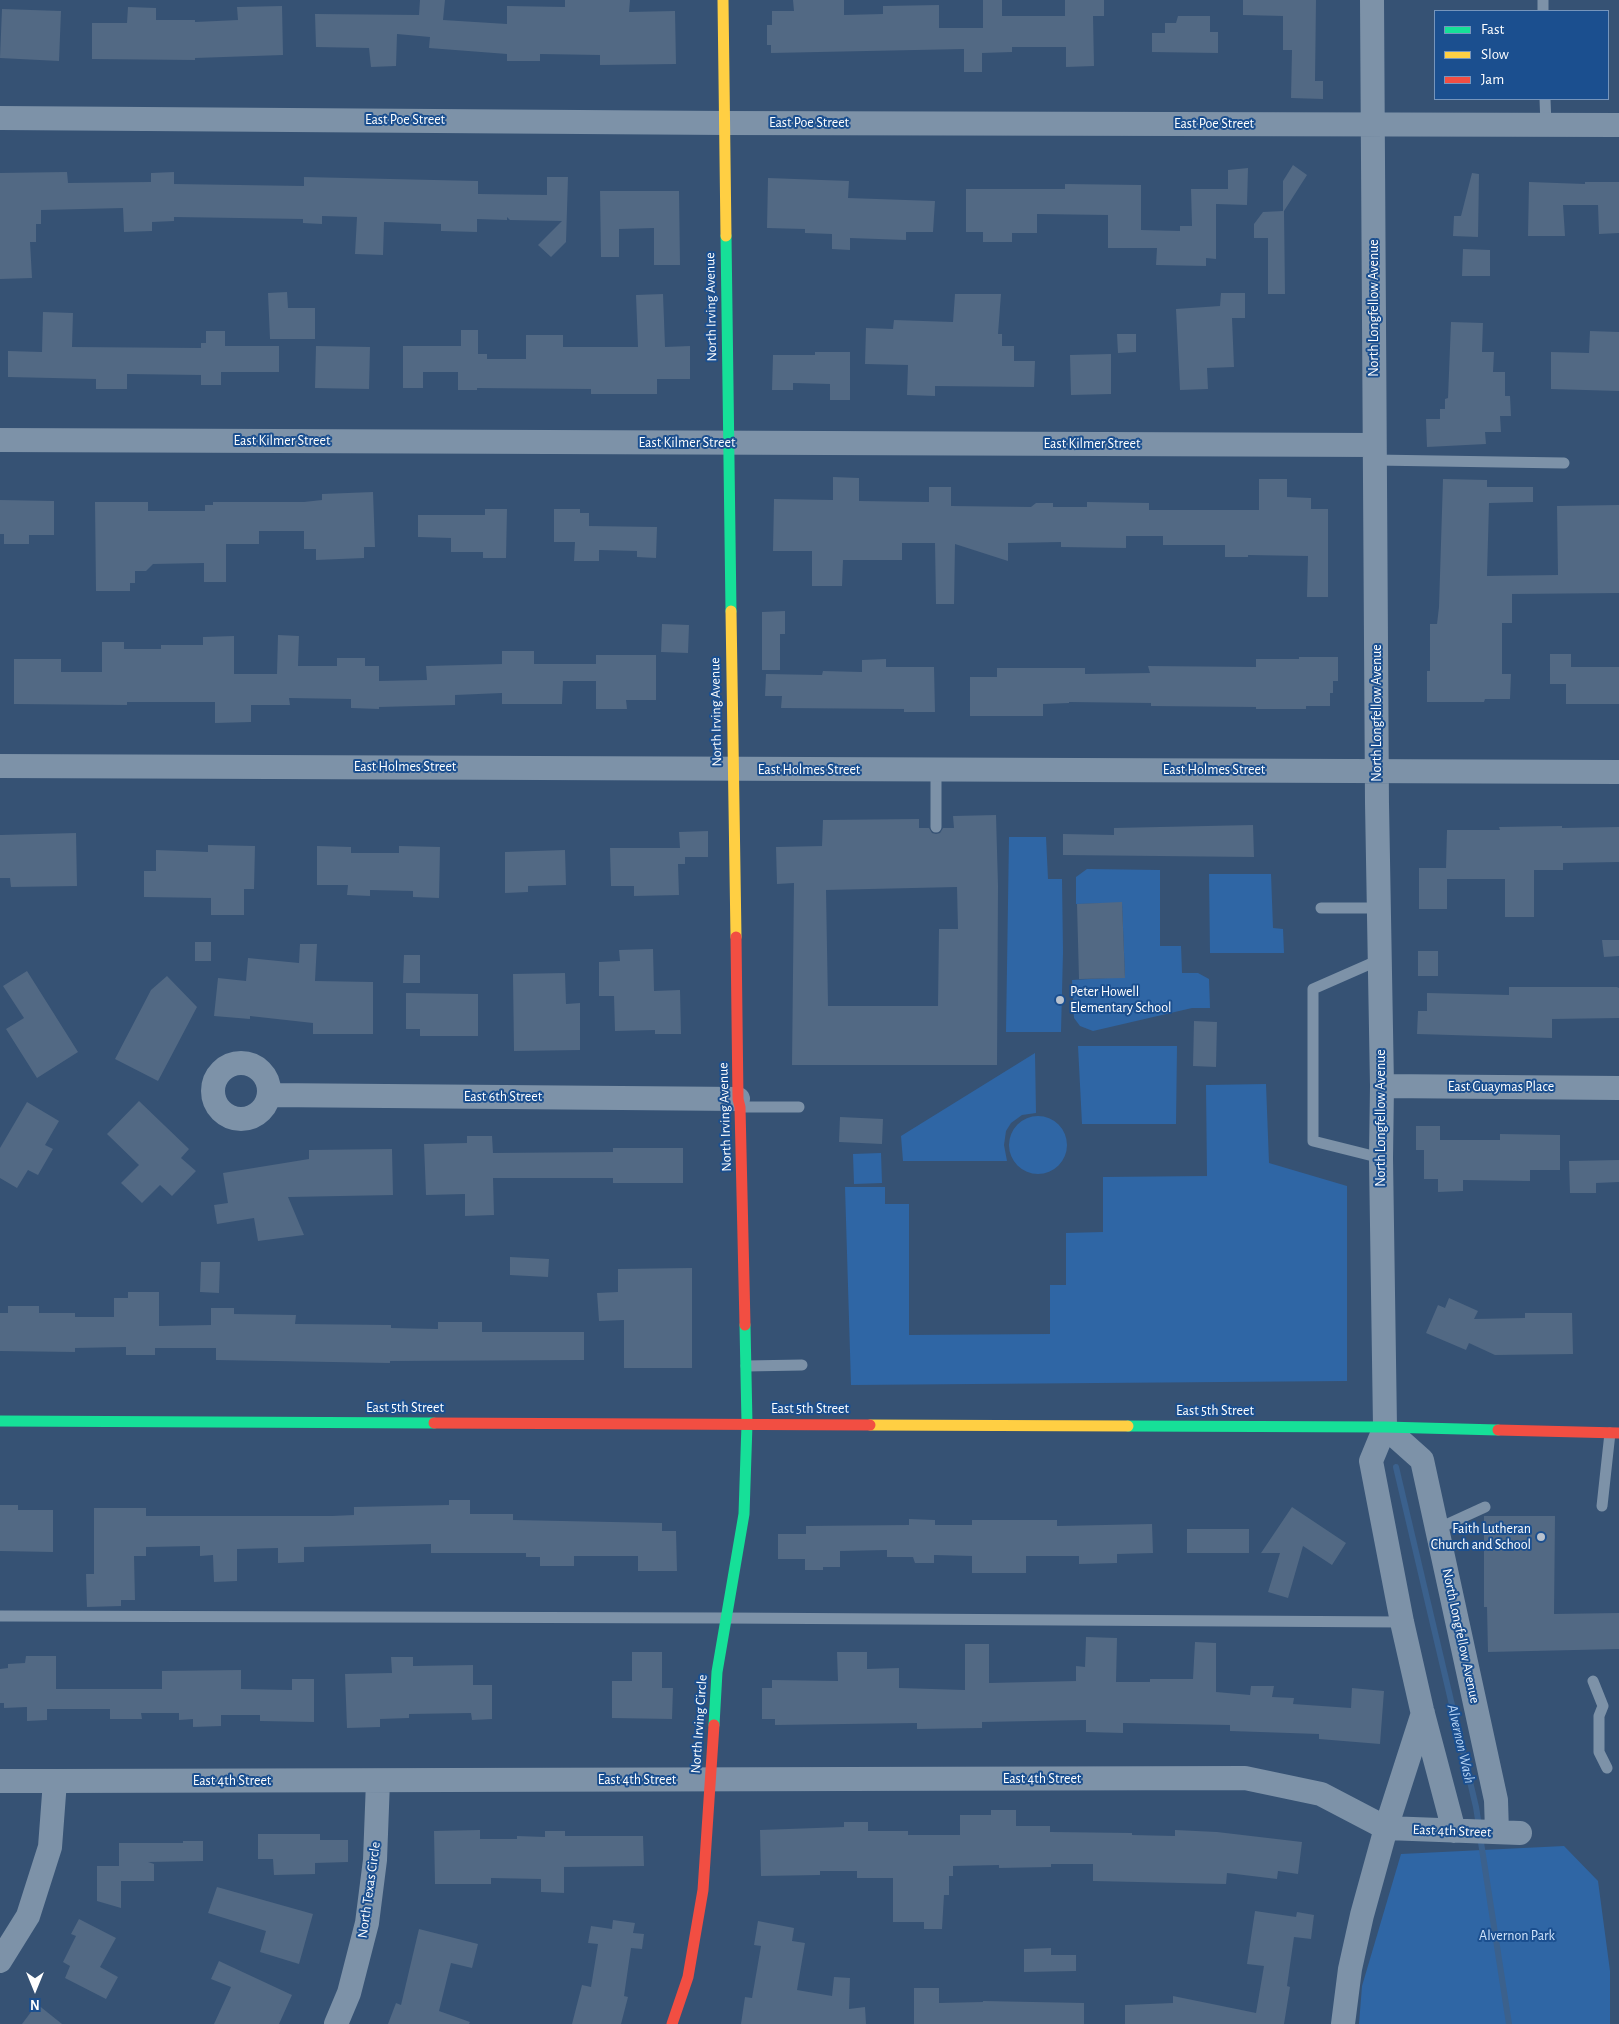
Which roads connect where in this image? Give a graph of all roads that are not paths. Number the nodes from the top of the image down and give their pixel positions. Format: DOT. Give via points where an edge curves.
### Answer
graph roads {
  1 [pos="724,0"];
  2 [pos="1372,0"];
  3 [pos="1545,100"];
  4 [pos="0,118"];
  5 [pos="725,123"];
  6 [pos="1374,124"];
  7 [pos="1546,125"];
  8 [pos="1619,125"];
  9 [pos="0,440"];
  10 [pos="728,443"];
  11 [pos="1374,453"];
  12 [pos="1564,463"];
  13 [pos="0,766"];
  14 [pos="732,770"];
  15 [pos="936,770"];
  16 [pos="1378,771"];
  17 [pos="1619,772"];
  18 [pos="936,827"];
  19 [pos="1321,908"];
  20 [pos="1378,908"];
  21 [pos="1380,960"];
  22 [pos="1382,1086"];
  23 [pos="1619,1088"];
  24 [pos="269,1095"];
  25 [pos="739,1103"];
  26 [pos="799,1108"];
  27 [pos="1381,1158"];
  28 [pos="802,1364"];
  29 [pos="746,1366"];
  30 [pos="0,1421"];
  31 [pos="747,1424"];
  32 [pos="1385,1427"];
  33 [pos="1615,1433"];
  34 [pos="1602,1506"];
  35 [pos="1485,1507"];
  36 [pos="1437,1529"];
  37 [pos="0,1616"];
  38 [pos="726,1618"];
  39 [pos="1402,1622"];
  40 [pos="1593,1680"];
  41 [pos="1423,1713"];
  42 [pos="1607,1768"];
  43 [pos="710,1780"];
  44 [pos="0,1781"];
  45 [pos="55,1781"];
  46 [pos="378,1781"];
  47 [pos="1386,1828"];
  48 [pos="1454,1831"];
  49 [pos="1497,1832"];
  50 [pos="1520,1833"];
  51 [pos="0,1961"];
  52 [pos="336,2024"];
  53 [pos="672,2024"];
  54 [pos="1343,2024"];
  1 -- 5 [label="street, North Irving Avenue"];
  2 -- 6 [label="street, North Longfellow Avenue"];
  3 -- 7 [label="lane"];
  4 -- 5 [label="street, East Poe Street"];
  5 -- 6 [label="street, East Poe Street"];
  5 -- 10 [label="street, North Irving Avenue"];
  6 -- 7 [label="street, East Poe Street"];
  6 -- 11 [label="street, North Longfellow Avenue"];
  7 -- 8 [label="street, East Poe Street"];
  9 -- 10 [label="street, East Kilmer Street"];
  10 -- 11 [label="street, East Kilmer Street"];
  10 -- 14 [label="street, North Irving Avenue"];
  11 -- 12 [label="lane"];
  11 -- 16 [label="street, North Longfellow Avenue"];
  13 -- 14 [label="street, East Holmes Street"];
  14 -- 15 [label="street, East Holmes Street"];
  14 -- 25 [label="street, North Irving Avenue"];
  15 -- 16 [label="street, East Holmes Street"];
  15 -- 18 [label="lane"];
  16 -- 17 [label="street, East Holmes Street"];
  16 -- 20 [label="street, North Longfellow Avenue"];
  19 -- 20 [label="lane"];
  20 -- 21 [label="street, North Longfellow Avenue"];
  21 -- 22 [label="street, North Longfellow Avenue"];
  21 -- 27 [label="lane" via="1313,989 1313,1141"];
  22 -- 23 [label="street, East Guaymas Place"];
  22 -- 27 [label="street, North Longfellow Avenue"];
  24 -- 25 [label="street, East 6th Street"];
  25 -- 26 [label="lane"];
  25 -- 29 [label="street, North Irving Avenue"];
  27 -- 32 [label="street, North Longfellow Avenue"];
  28 -- 29 [label="lane"];
  29 -- 31 [label="street, North Irving Avenue"];
  30 -- 31 [label="street, East 5th Street"];
  31 -- 32 [label="street, East 5th Street"];
  31 -- 38 [label="street, North Irving Circle" via="744,1514"];
  32 -- 33 [label="street, East 5th Street"];
  32 -- 36 [label="street, North Longfellow Avenue" via="1422,1460"];
  32 -- 39 [label="street, North Longfellow Avenue" via="1371,1461"];
  33 -- 34 [label="lane"];
  35 -- 36 [label="lane"];
  36 -- 49 [label="street, North Longfellow Avenue" via="1496,1800"];
  37 -- 38 [label="lane"];
  38 -- 39 [label="lane"];
  38 -- 43 [label="street, North Irving Circle" via="717,1672"];
  39 -- 41 [label="street, North Longfellow Avenue"];
  40 -- 42 [label="lane" via="1603,1706 1598,1716 1599,1752"];
  41 -- 47 [label="street"];
  41 -- 48 [label="street, North Longfellow Avenue"];
  43 -- 46 [label="street, East 4th Street"];
  43 -- 47 [label="street, East 4th Street" via="1245,1778 1321,1794"];
  43 -- 53 [label="street, North Irving Circle" via="703,1890 688,1977"];
  44 -- 45 [label="street, East 4th Street"];
  45 -- 46 [label="street, East 4th Street"];
  45 -- 51 [label="street" via="50,1847 28,1916"];
  46 -- 52 [label="street, North Texas Circle" via="375,1860 367,1923 349,1993"];
  47 -- 48 [label="street, East 4th Street"];
  47 -- 54 [label="street" via="1350,1969"];
  48 -- 49 [label="street, East 4th Street"];
  49 -- 50 [label="street, East 4th Street"];
}
